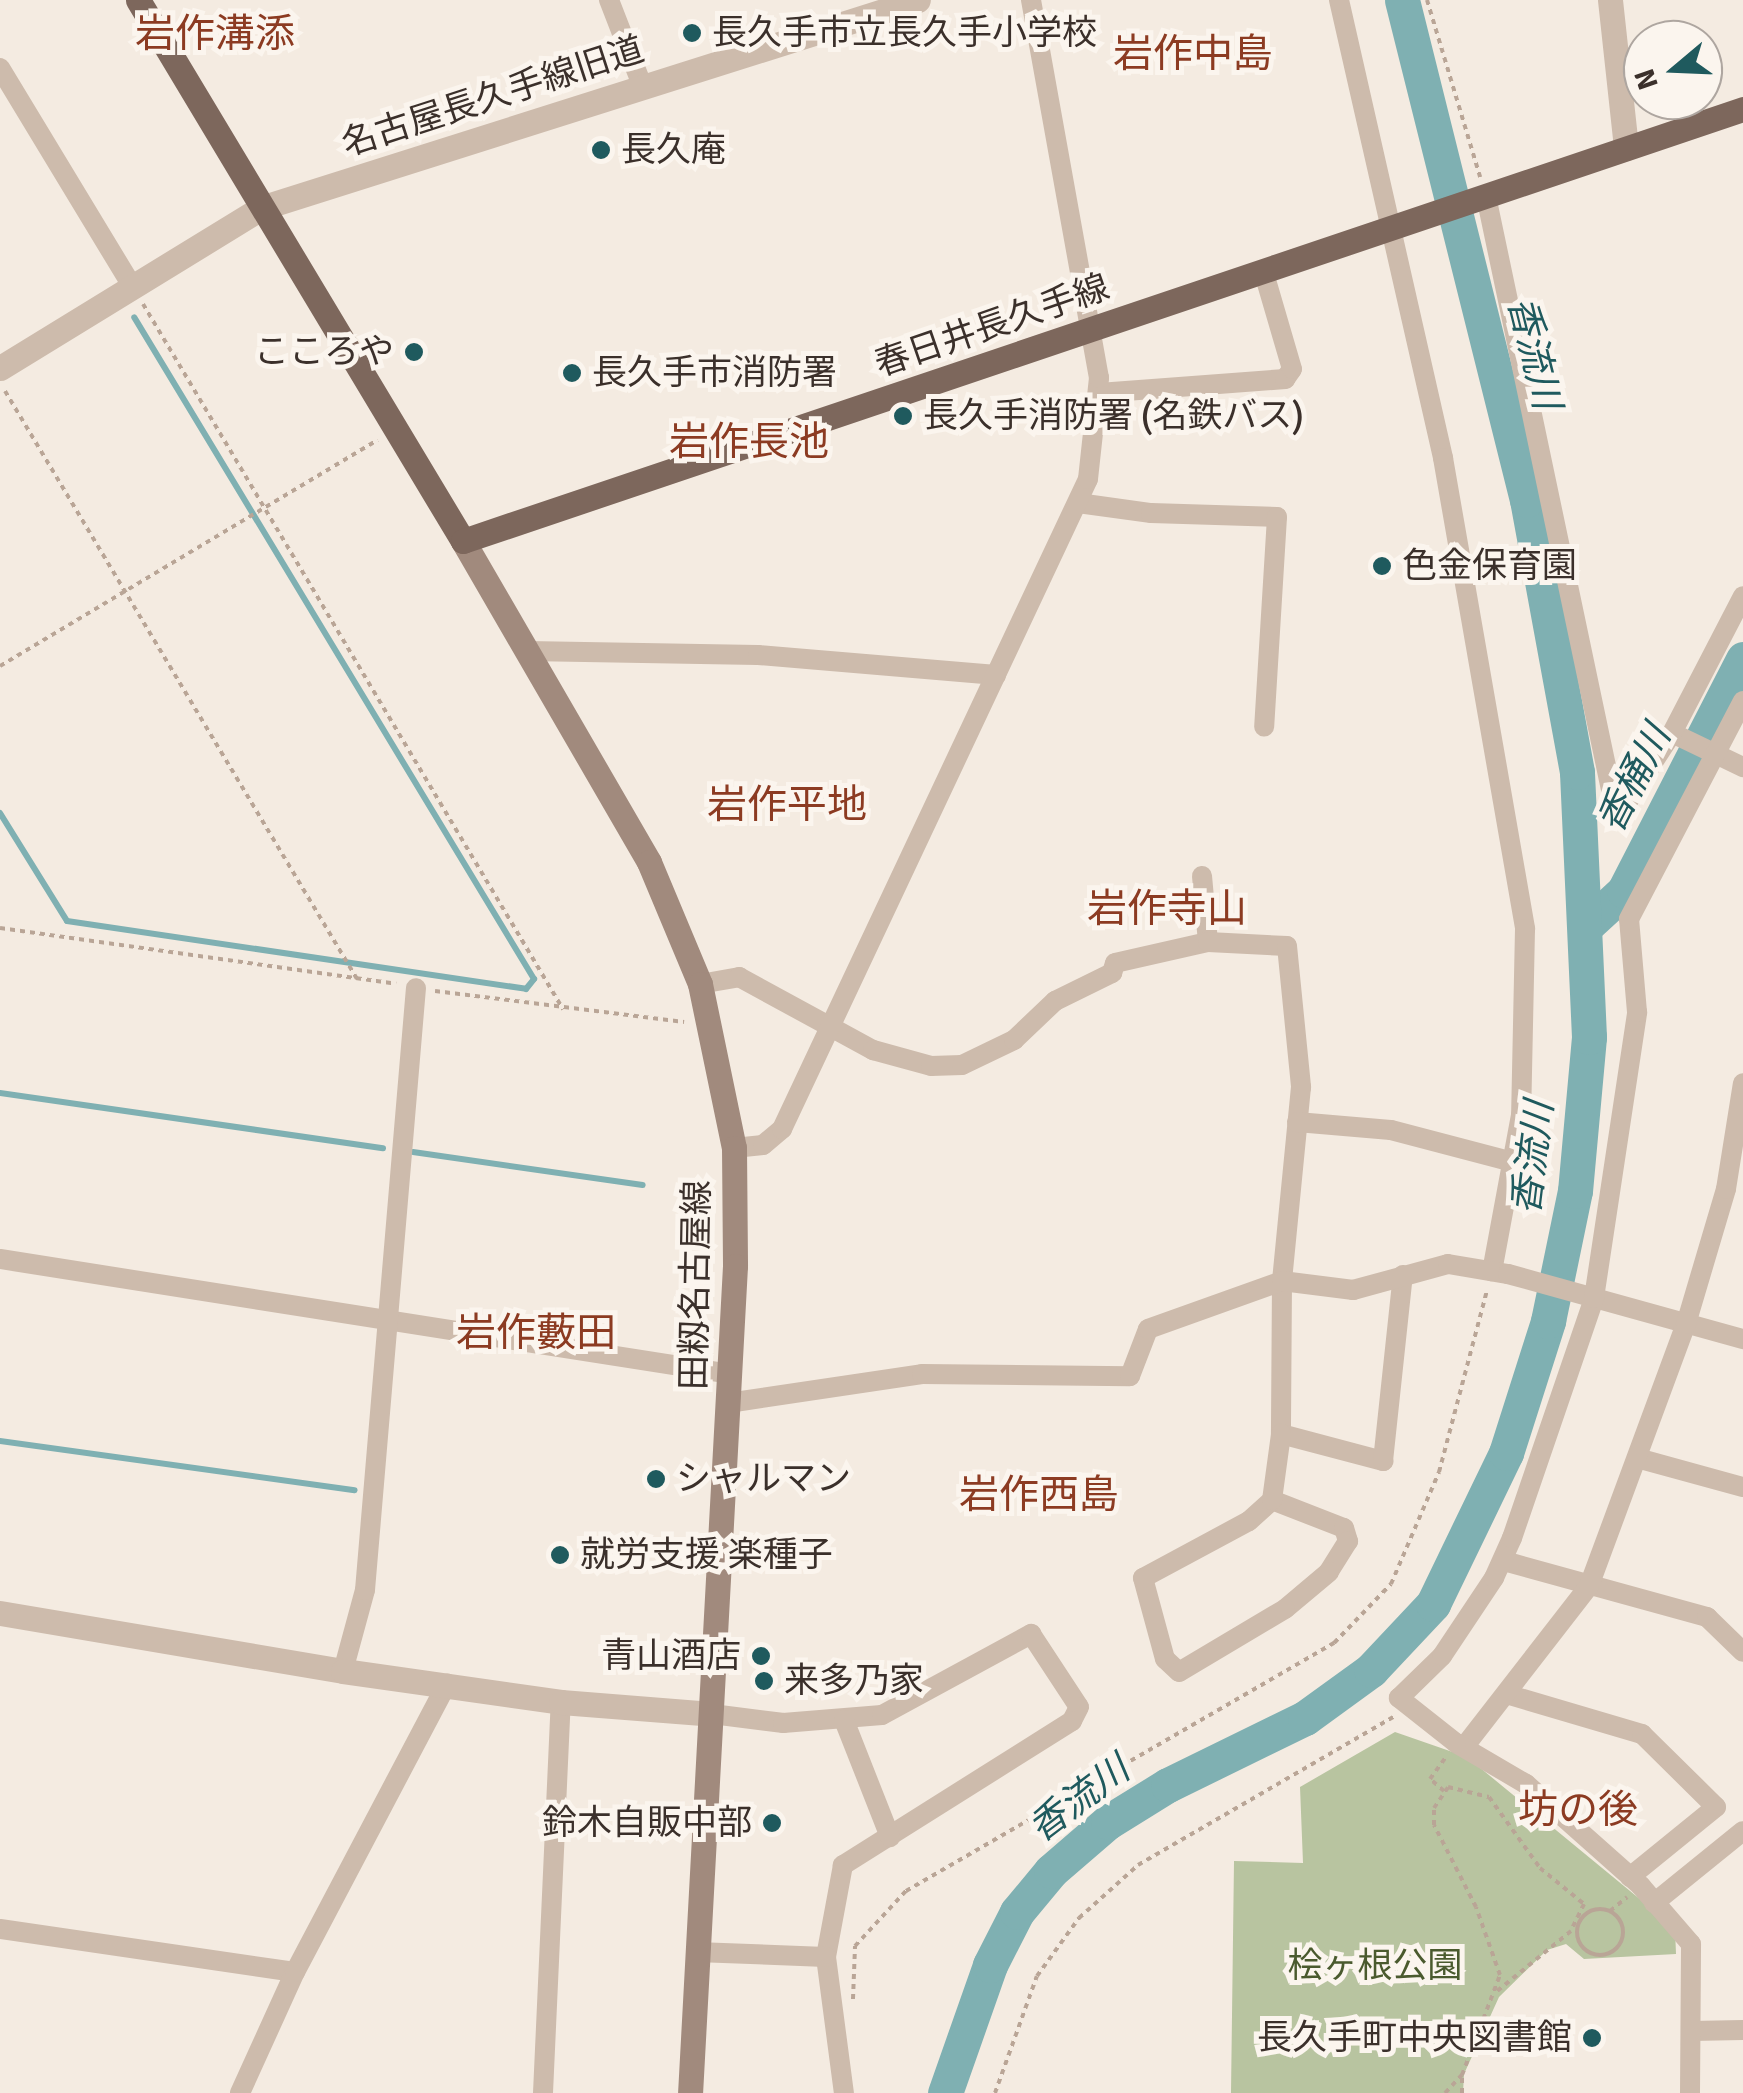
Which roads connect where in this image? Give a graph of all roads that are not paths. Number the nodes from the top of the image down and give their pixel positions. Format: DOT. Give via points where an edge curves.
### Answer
graph roads {
  1 [pos="138,0"];
  2 [pos="610,0"];
  3 [pos="918,0"];
  4 [pos="1031,0"];
  5 [pos="1339,0"];
  6 [pos="1610,0"];
  7 [pos="0,68"];
  8 [pos="642,85"];
  9 [pos="1743,109"];
  10 [pos="1626,148"];
  11 [pos="1480,198"];
  12 [pos="261,208"];
  13 [pos="1397,226"];
  14 [pos="1264,270"];
  15 [pos="134,289"];
  16 [pos="1087,331"];
  17 [pos="0,368"];
  18 [pos="1099,393"];
  19 [pos="1078,503"];
  20 [pos="464,541"];
  21 [pos="1743,596"];
  22 [pos="527,651"];
  23 [pos="996,675"];
  24 [pos="1743,701"];
  25 [pos="1264,727"];
  26 [pos="1675,735"];
  27 [pos="1713,752"];
  28 [pos="1743,766"];
  29 [pos="1202,876"];
  30 [pos="1208,942"];
  31 [pos="700,984"];
  32 [pos="416,988"];
  33 [pos="831,1031"];
  34 [pos="1743,1083"];
  35 [pos="1297,1122"];
  36 [pos="734,1148"];
  37 [pos="1513,1162"];
  38 [pos="1734,1191"];
  39 [pos="0,1260"];
  40 [pos="1500,1272"];
  41 [pos="1404,1275"];
  42 [pos="1282,1280"];
  43 [pos="1587,1295"];
  44 [pos="389,1323"];
  45 [pos="1686,1324"];
  46 [pos="1743,1339"];
  47 [pos="730,1374"];
  48 [pos="728,1403"];
  49 [pos="1281,1434"];
  50 [pos="1637,1458"];
  51 [pos="1743,1487"];
  52 [pos="1272,1500"];
  53 [pos="1504,1561"];
  54 [pos="1589,1586"];
  55 [pos="0,1613"];
  56 [pos="1743,1652"];
  57 [pos="343,1670"];
  58 [pos="447,1684"];
  59 [pos="1506,1694"];
  60 [pos="561,1702"];
  61 [pos="712,1714"];
  62 [pos="844,1720"];
  63 [pos="1460,1745"];
  64 [pos="1743,1831"];
  65 [pos="890,1837"];
  66 [pos="1630,1876"];
  67 [pos="1654,1903"];
  68 [pos="0,1929"];
  69 [pos="696,1952"];
  70 [pos="826,1957"];
  71 [pos="296,1972"];
  72 [pos="1691,2030"];
  73 [pos="1743,2030"];
  74 [pos="240,2093"];
  75 [pos="543,2093"];
  76 [pos="690,2093"];
  77 [pos="844,2093"];
  78 [pos="1690,2093"];
  1 -- 12 [label="main road"];
  2 -- 8 [label="street"];
  3 -- 8 [label="street, 名古屋長久手線旧道"];
  4 -- 16 [label="street"];
  5 -- 13 [label="street"];
  6 -- 10 [label="street"];
  7 -- 15 [label="street"];
  8 -- 12 [label="street, 名古屋長久手線旧道"];
  9 -- 10 [label="main road, 春日井長久手線"];
  10 -- 11 [label="main road, 春日井長久手線"];
  11 -- 13 [label="main road, 春日井長久手線"];
  11 -- 26 [label="street" via="1617,818"];
  12 -- 15 [label="street, 名古屋長久手線旧道"];
  12 -- 20 [label="main road"];
  13 -- 14 [label="main road, 春日井長久手線"];
  13 -- 37 [label="street" via="1525,929 1527,1020"];
  14 -- 16 [label="main road, 春日井長久手線"];
  14 -- 18 [label="street" via="1292,369 1285,379"];
  15 -- 17 [label="street, 名古屋長久手線旧道"];
  16 -- 18 [label="street"];
  16 -- 20 [label="main road, 春日井長久手線"];
  18 -- 19 [label="street" via="1098,434"];
  19 -- 23 [label="street"];
  19 -- 25 [label="street" via="1277,517"];
  20 -- 22 [label="main road, 田籾名古屋線"];
  21 -- 26 [label="street"];
  22 -- 23 [label="street" via="758,655"];
  22 -- 31 [label="main road, 田籾名古屋線" via="624,810"];
  23 -- 33 [label="street"];
  24 -- 27 [label="street"];
  26 -- 27 [label="street"];
  27 -- 28 [label="street"];
  27 -- 43 [label="street" via="1629,919 1638,1012"];
  29 -- 30 [label="street"];
  30 -- 33 [label="street" via="1116,963 1112,973 1054,1001 1014,1040 962,1065 930,1066"];
  30 -- 35 [label="street" via="1288,946 1296,991"];
  31 -- 33 [label="street" via="739,977"];
  31 -- 36 [label="main road, 田籾名古屋線"];
  32 -- 44 [label="street"];
  33 -- 36 [label="street" via="778,1136"];
  34 -- 38 [label="street"];
  35 -- 37 [label="street" via="1390,1130"];
  35 -- 42 [label="street"];
  36 -- 47 [label="main road, 田籾名古屋線"];
  37 -- 40 [label="street"];
  38 -- 45 [label="street"];
  39 -- 44 [label="street"];
  40 -- 41 [label="street" via="1448,1264"];
  40 -- 43 [label="street"];
  41 -- 42 [label="street" via="1353,1290"];
  41 -- 49 [label="street" via="1383,1461"];
  42 -- 48 [label="street" via="1148,1328 1130,1376 922,1374"];
  42 -- 49 [label="street"];
  43 -- 45 [label="street"];
  43 -- 53 [label="street"];
  44 -- 47 [label="street"];
  44 -- 57 [label="street" via="366,1590"];
  45 -- 46 [label="street"];
  45 -- 50 [label="street"];
  47 -- 48 [label="main road, 田籾名古屋線"];
  48 -- 61 [label="main road, 田籾名古屋線"];
  49 -- 52 [label="street"];
  50 -- 51 [label="street"];
  50 -- 54 [label="street"];
  52 -- 52 [label="street" via="1250,1522 1143,1578 1166,1659 1179,1672 1285,1609 1329,1572 1348,1541 1344,1528"];
  53 -- 54 [label="street"];
  53 -- 63 [label="street" via="1442,1656 1399,1698"];
  54 -- 56 [label="street" via="1706,1617"];
  54 -- 59 [label="street"];
  55 -- 57 [label="street"];
  57 -- 58 [label="street"];
  58 -- 60 [label="street"];
  58 -- 71 [label="street"];
  59 -- 63 [label="street"];
  59 -- 66 [label="street" via="1642,1734 1716,1807"];
  60 -- 61 [label="street"];
  60 -- 75 [label="street"];
  61 -- 62 [label="street" via="764,1722"];
  61 -- 69 [label="main road, 田籾名古屋線"];
  62 -- 65 [label="street"];
  62 -- 65 [label="street" via="902,1709 1032,1634 1079,1708 1072,1721"];
  63 -- 66 [label="street" via="1526,1784"];
  64 -- 67 [label="street"];
  65 -- 70 [label="street" via="843,1865"];
  66 -- 67 [label="street"];
  67 -- 72 [label="street" via="1691,1944"];
  68 -- 71 [label="street"];
  69 -- 70 [label="street"];
  69 -- 76 [label="main road, 田籾名古屋線"];
  70 -- 77 [label="street"];
  71 -- 74 [label="street"];
  72 -- 73 [label="street"];
  72 -- 78 [label="street"];
}
